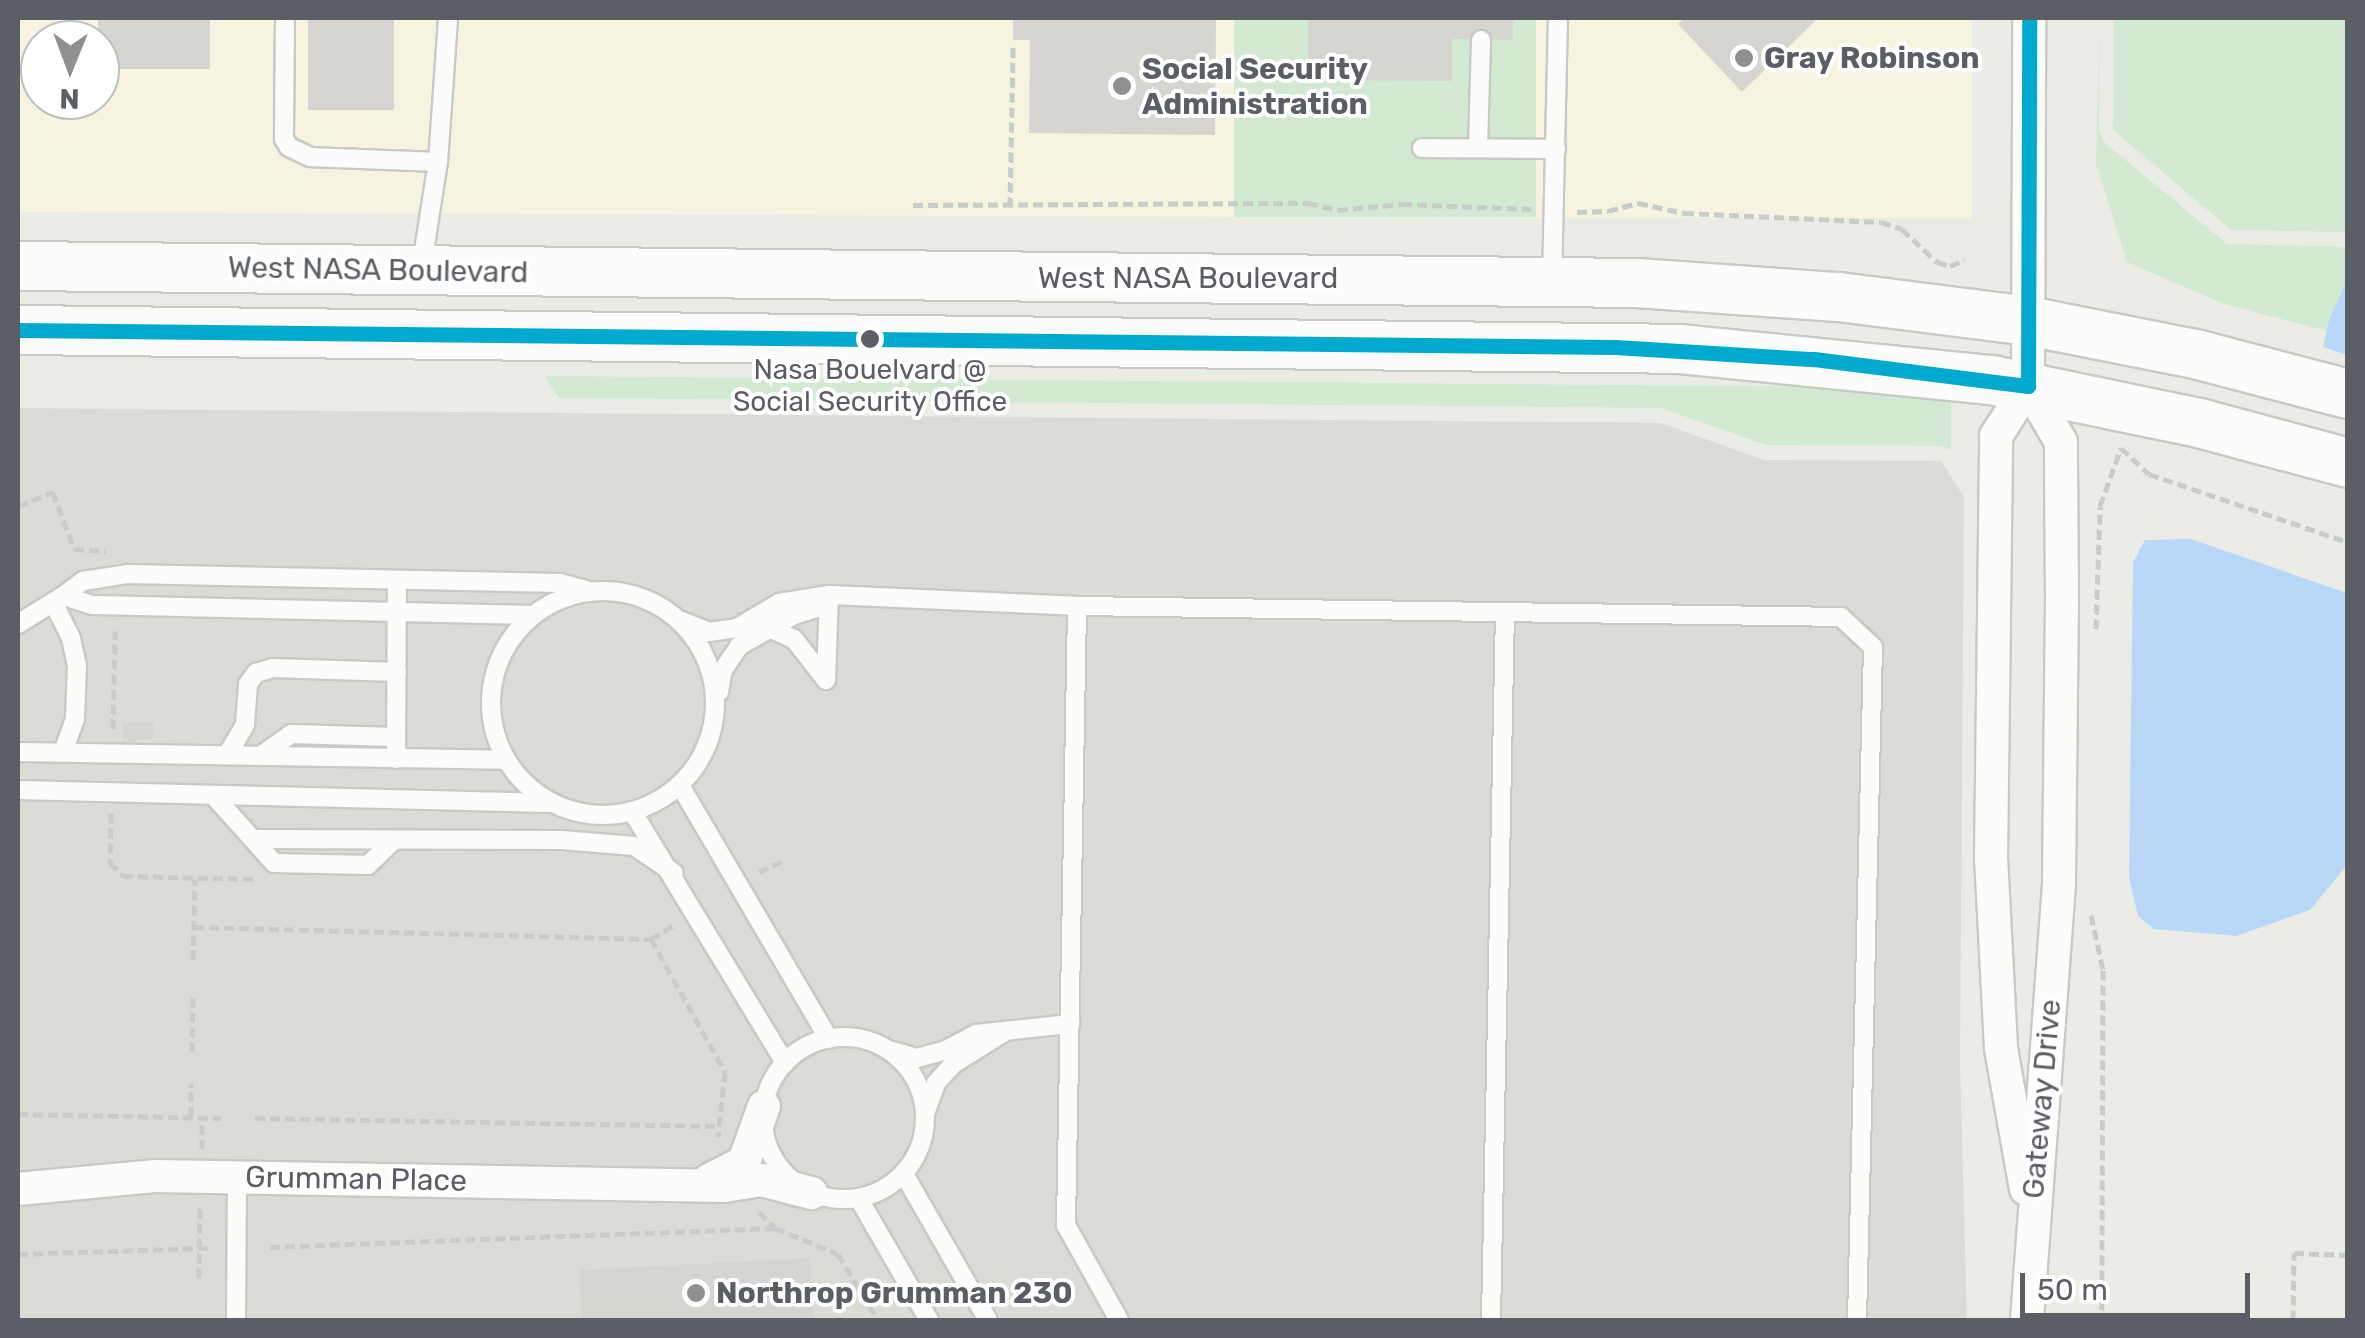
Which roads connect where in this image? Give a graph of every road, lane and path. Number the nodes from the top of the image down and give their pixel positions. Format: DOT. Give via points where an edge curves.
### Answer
graph roads {
  1 [pos="285,18"];
  2 [pos="448,18"];
  3 [pos="1558,18"];
  4 [pos="2029,18"];
  5 [pos="1481,40"];
  6 [pos="1013,47"];
  7 [pos="1422,148"];
  8 [pos="1478,148"];
  9 [pos="1556,150"];
  10 [pos="438,162"];
  11 [pos="913,205"];
  12 [pos="1010,207"];
  13 [pos="1554,212"];
  14 [pos="1965,260"];
  15 [pos="18,266"];
  16 [pos="421,270"];
  17 [pos="613,273"];
  18 [pos="1552,281"];
  19 [pos="2028,320"];
  20 [pos="18,330"];
  21 [pos="612,335"];
  22 [pos="2028,386"];
  23 [pos="2348,394"];
  24 [pos="2348,462"];
  25 [pos="18,506"];
  26 [pos="2348,542"];
  27 [pos="116,556"];
  28 [pos="397,580"];
  29 [pos="589,591"];
  30 [pos="58,599"];
  31 [pos="829,600"];
  32 [pos="1077,606"];
  33 [pos="398,611"];
  34 [pos="1505,612"];
  35 [pos="532,615"];
  36 [pos="115,616"];
  37 [pos="680,620"];
  38 [pos="18,624"];
  39 [pos="769,628"];
  40 [pos="2096,646"];
  41 [pos="397,672"];
  42 [pos="716,704"];
  43 [pos="396,737"];
  44 [pos="113,742"];
  45 [pos="18,752"];
  46 [pos="62,752"];
  47 [pos="227,755"];
  48 [pos="260,756"];
  49 [pos="396,759"];
  50 [pos="506,760"];
  51 [pos="681,787"];
  52 [pos="18,790"];
  53 [pos="212,795"];
  54 [pos="111,803"];
  55 [pos="552,803"];
  56 [pos="632,811"];
  57 [pos="783,861"];
  58 [pos="674,873"];
  59 [pos="746,878"];
  60 [pos="195,879"];
  61 [pos="266,879"];
  62 [pos="2088,904"];
  63 [pos="685,918"];
  64 [pos="194,927"];
  65 [pos="651,939"];
  66 [pos="193,960"];
  67 [pos="193,996"];
  68 [pos="1070,1024"];
  69 [pos="1008,1030"];
  70 [pos="829,1039"];
  71 [pos="887,1050"];
  72 [pos="192,1052"];
  73 [pos="785,1062"];
  74 [pos="191,1084"];
  75 [pos="764,1106"];
  76 [pos="926,1113"];
  77 [pos="18,1114"];
  78 [pos="190,1117"];
  79 [pos="202,1117"];
  80 [pos="221,1118"];
  81 [pos="255,1118"];
  82 [pos="718,1126"];
  83 [pos="720,1150"];
  84 [pos="202,1153"];
  85 [pos="904,1174"];
  86 [pos="237,1178"];
  87 [pos="696,1186"];
  88 [pos="18,1188"];
  89 [pos="811,1192"];
  90 [pos="859,1198"];
  91 [pos="200,1204"];
  92 [pos="753,1206"];
  93 [pos="2032,1218"];
  94 [pos="774,1228"];
  95 [pos="270,1247"];
  96 [pos="217,1248"];
  97 [pos="199,1249"];
  98 [pos="18,1254"];
  99 [pos="2348,1254"];
  100 [pos="199,1278"];
  101 [pos="236,1320"];
  102 [pos="878,1320"];
  103 [pos="928,1320"];
  104 [pos="988,1320"];
  105 [pos="1118,1320"];
  106 [pos="1491,1320"];
  107 [pos="1856,1320"];
  108 [pos="2027,1320"];
  109 [pos="2102,1320"];
  110 [pos="2293,1320"];
  1 -- 10 [label="lane" via="289,147 310,157"];
  2 -- 10 [label="lane"];
  3 -- 9 [label="lane"];
  4 -- 19 [label="street"];
  5 -- 8 [label="lane"];
  6 -- 12 [label="path"];
  7 -- 8 [label="lane"];
  8 -- 9 [label="lane"];
  9 -- 13 [label="lane"];
  10 -- 16 [label="lane"];
  11 -- 12 [label="path"];
  12 -- 13 [label="path" via="1308,203 1338,210 1402,204"];
  13 -- 14 [label="path" via="1638,203 1684,213 1882,222 1902,229 1938,262"];
  13 -- 18 [label="lane"];
  15 -- 16 [label="main road, West NASA Boulevard"];
  16 -- 17 [label="main road, West NASA Boulevard"];
  17 -- 18 [label="main road, West NASA Boulevard"];
  17 -- 21 [label="main road"];
  18 -- 19 [label="main road, West NASA Boulevard" via="1774,292"];
  19 -- 22 [label="street"];
  19 -- 23 [label="main road, West NASA Boulevard"];
  20 -- 21 [label="main road, West NASA Boulevard"];
  21 -- 22 [label="main road, West NASA Boulevard" via="1680,349"];
  22 -- 24 [label="main road, West NASA Boulevard"];
  22 -- 93 [label="street, Gateway Drive" via="2061,442 2062,603 2059,882"];
  22 -- 93 [label="street, Gateway Drive" via="1996,436 1991,859 2001,1048"];
  25 -- 27 [label="path" via="52,492 74,549"];
  26 -- 40 [label="path" via="2149,474 2122,448 2100,506"];
  28 -- 29 [label="lane" via="560,583"];
  28 -- 30 [label="lane" via="104,575"];
  28 -- 33 [label="lane"];
  29 -- 35 [label="lane"];
  29 -- 37 [label="lane" via="638,596"];
  30 -- 33 [label="lane" via="93,606"];
  30 -- 38 [label="lane"];
  30 -- 46 [label="lane" via="77,666 75,719"];
  31 -- 32 [label="lane"];
  31 -- 37 [label="lane" via="779,602 738,628 709,632"];
  31 -- 39 [label="lane"];
  31 -- 39 [label="lane" via="826,680 794,639"];
  32 -- 34 [label="lane"];
  32 -- 68 [label="lane"];
  33 -- 35 [label="lane"];
  33 -- 41 [label="lane"];
  34 -- 106 [label="lane"];
  34 -- 107 [label="lane" via="1841,618 1872,647"];
  35 -- 50 [label="lane" via="510,639 490,699"];
  36 -- 44 [label="path"];
  37 -- 42 [label="lane" via="706,658"];
  39 -- 42 [label="lane" via="739,646 724,670"];
  41 -- 43 [label="lane"];
  41 -- 47 [label="lane" via="256,673 248,684 245,725"];
  42 -- 51 [label="lane" via="696,773"];
  43 -- 48 [label="lane" via="291,734"];
  43 -- 49 [label="lane"];
  45 -- 46 [label="lane"];
  46 -- 47 [label="lane"];
  47 -- 48 [label="lane"];
  48 -- 49 [label="lane"];
  49 -- 50 [label="lane"];
  50 -- 55 [label="lane"];
  51 -- 56 [label="lane"];
  51 -- 70 [label="lane"];
  52 -- 53 [label="lane"];
  53 -- 55 [label="lane"];
  53 -- 58 [label="lane" via="274,862 368,865 394,840 562,840 634,846"];
  54 -- 60 [label="path" via="110,863 117,873"];
  55 -- 56 [label="lane" via="578,812"];
  56 -- 58 [label="lane"];
  57 -- 59 [label="path"];
  58 -- 73 [label="lane"];
  60 -- 61 [label="path"];
  60 -- 64 [label="path"];
  62 -- 109 [label="path" via="2103,970"];
  63 -- 65 [label="path"];
  64 -- 65 [label="path"];
  64 -- 66 [label="path"];
  65 -- 82 [label="path" via="725,1072"];
  67 -- 72 [label="path"];
  68 -- 69 [label="lane"];
  68 -- 105 [label="lane" via="1066,1225"];
  69 -- 71 [label="lane" via="976,1034 917,1058"];
  69 -- 76 [label="lane" via="953,1064 936,1083"];
  70 -- 71 [label="lane" via="869,1041"];
  70 -- 73 [label="lane"];
  71 -- 76 [label="lane" via="920,1088"];
  73 -- 75 [label="lane"];
  74 -- 78 [label="path"];
  75 -- 87 [label="street, Grumman Place" via="744,1162"];
  75 -- 89 [label="lane" via="772,1157"];
  76 -- 85 [label="lane" via="924,1135"];
  77 -- 78 [label="path"];
  78 -- 79 [label="path"];
  79 -- 80 [label="path"];
  79 -- 84 [label="path"];
  81 -- 82 [label="path"];
  82 -- 83 [label="path"];
  85 -- 90 [label="lane"];
  85 -- 104 [label="lane"];
  86 -- 87 [label="street, Grumman Place"];
  86 -- 88 [label="street, Grumman Place" via="156,1176"];
  86 -- 101 [label="lane"];
  87 -- 89 [label="street, Grumman Place" via="761,1180"];
  89 -- 90 [label="lane"];
  90 -- 103 [label="lane"];
  91 -- 97 [label="path"];
  92 -- 94 [label="path"];
  93 -- 108 [label="street"];
  94 -- 95 [label="path"];
  94 -- 102 [label="path" via="838,1254"];
  96 -- 97 [label="path"];
  97 -- 98 [label="path"];
  97 -- 100 [label="path"];
  99 -- 110 [label="path" via="2294,1253"];
}
